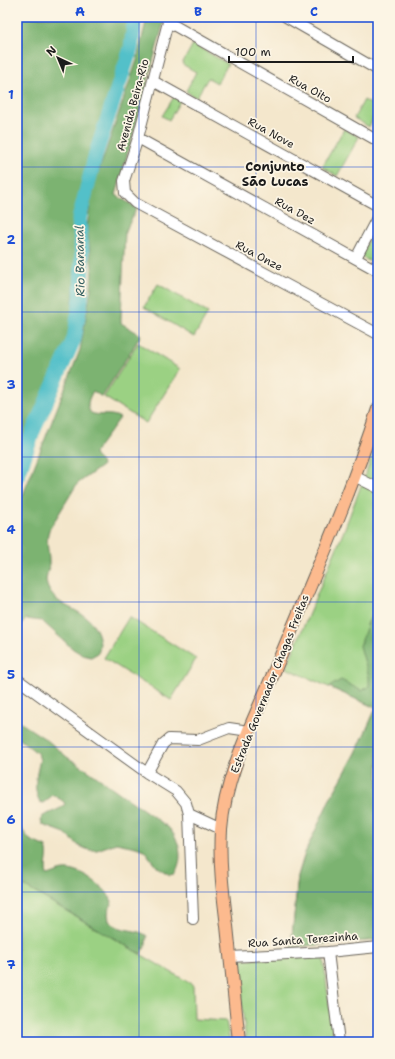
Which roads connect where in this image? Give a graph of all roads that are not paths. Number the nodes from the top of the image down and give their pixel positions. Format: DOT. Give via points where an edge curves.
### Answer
graph roads {
  1 [pos="286,17"];
  2 [pos="167,20"];
  3 [pos="378,70"];
  4 [pos="153,81"];
  5 [pos="138,138"];
  6 [pos="378,141"];
  7 [pos="129,198"];
  8 [pos="378,206"];
  9 [pos="378,216"];
  10 [pos="356,258"];
  11 [pos="378,271"];
  12 [pos="378,334"];
  13 [pos="378,409"];
  14 [pos="354,476"];
  15 [pos="378,488"];
  16 [pos="17,679"];
  17 [pos="249,731"];
  18 [pos="147,773"];
  19 [pos="189,814"];
  20 [pos="221,829"];
  21 [pos="193,919"];
  22 [pos="378,947"];
  23 [pos="328,952"];
  24 [pos="230,957"];
  25 [pos="238,1042"];
  26 [pos="339,1042"];
  1 -- 3 [label="street"];
  2 -- 4 [label="street, Avenida Beira-Rio"];
  2 -- 6 [label="street, Rua Oito"];
  4 -- 5 [label="street, Avenida Beira-Rio"];
  4 -- 8 [label="street, Rua Nove"];
  5 -- 7 [label="street, Avenida Beira-Rio" via="124,181 125,193"];
  5 -- 10 [label="street, Rua Dez"];
  7 -- 12 [label="street, Rua Onze"];
  9 -- 10 [label="street"];
  10 -- 11 [label="street, Rua Dez"];
  13 -- 14 [label="main road, Estrada Governador Chagas Freitas"];
  14 -- 15 [label="street"];
  14 -- 17 [label="main road, Estrada Governador Chagas Freitas"];
  16 -- 18 [label="street"];
  17 -- 18 [label="street" via="229,728 198,740 169,739 163,744"];
  17 -- 20 [label="main road, Estrada Governador Chagas Freitas" via="229,788"];
  18 -- 19 [label="street" via="176,791 186,803"];
  19 -- 20 [label="street"];
  19 -- 21 [label="street"];
  20 -- 24 [label="main road, Estrada Governador Chagas Freitas" via="221,870"];
  22 -- 23 [label="street, Rua Santa Terezinha"];
  23 -- 24 [label="street, Rua Santa Terezinha"];
  23 -- 26 [label="street"];
  24 -- 25 [label="main road, Estrada Governador Chagas Freitas"];
}
